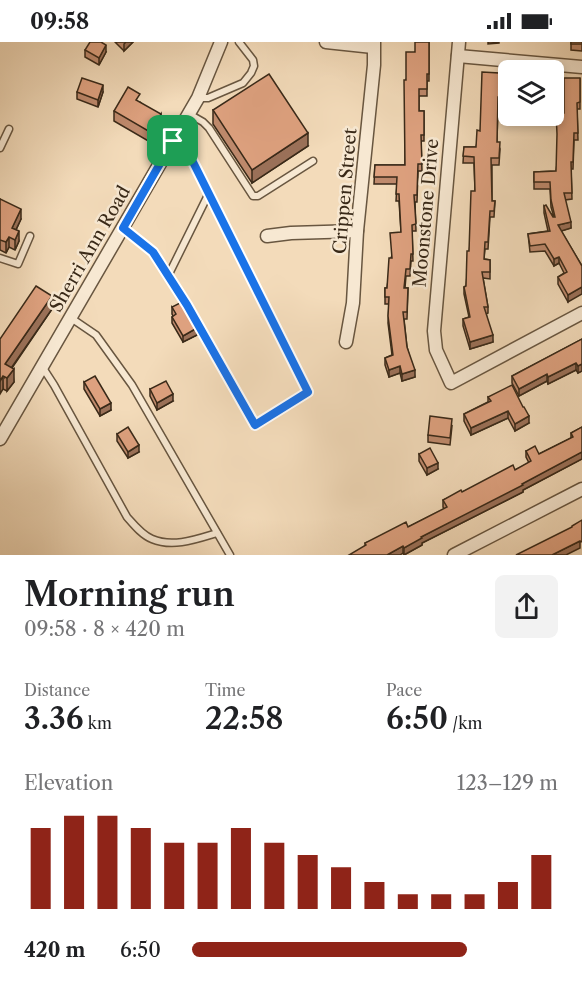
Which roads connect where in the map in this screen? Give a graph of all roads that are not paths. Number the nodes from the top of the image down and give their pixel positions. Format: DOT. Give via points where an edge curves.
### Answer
graph roads {
  1 [pos="220,42"];
  2 [pos="239,42"];
  3 [pos="326,42"];
  4 [pos="459,42"];
  5 [pos="374,44"];
  6 [pos="458,56"];
  7 [pos="582,67"];
  8 [pos="198,98"];
  9 [pos="189,114"];
  10 [pos="9,129"];
  11 [pos="173,141"];
  12 [pos="0,148"];
  13 [pos="314,162"];
  14 [pos="209,194"];
  15 [pos="123,228"];
  16 [pos="357,231"];
  17 [pos="30,236"];
  18 [pos="267,236"];
  19 [pos="0,258"];
  20 [pos="168,276"];
  21 [pos="582,313"];
  22 [pos="70,318"];
  23 [pos="346,342"];
  24 [pos="42,367"];
  25 [pos="0,439"];
  26 [pos="582,489"];
  27 [pos="218,533"];
  28 [pos="230,555"];
  29 [pos="454,555"];
  1 -- 8 [label="street, Sherri Ann Road"];
  2 -- 8 [label="lane" via="253,60 251,73 243,83 208,98"];
  3 -- 5 [label="street"];
  4 -- 6 [label="street, Moonstone Drive"];
  5 -- 16 [label="street, Crippen Street"];
  6 -- 7 [label="street"];
  6 -- 21 [label="street, Moonstone Drive" via="434,331 436,350 451,383"];
  8 -- 9 [label="street, Sherri Ann Road"];
  9 -- 11 [label="street, Sherri Ann Road"];
  9 -- 13 [label="lane" via="209,128 253,196"];
  10 -- 12 [label="lane"];
  11 -- 14 [label="lane" via="189,154"];
  11 -- 15 [label="street, Sherri Ann Road"];
  14 -- 20 [label="lane"];
  14 -- 20 [label="lane" via="308,392 255,425"];
  15 -- 20 [label="lane" via="153,252"];
  15 -- 22 [label="street, Sherri Ann Road"];
  16 -- 18 [label="street"];
  16 -- 23 [label="street, Crippen Street" via="353,303"];
  17 -- 19 [label="lane" via="18,264"];
  22 -- 24 [label="street, Sherri Ann Road"];
  22 -- 27 [label="lane" via="96,335 132,385"];
  24 -- 25 [label="street, Sherri Ann Road"];
  24 -- 27 [label="lane" via="127,517 139,530 151,539 167,543"];
  26 -- 29 [label="street"];
  27 -- 28 [label="lane"];
}
